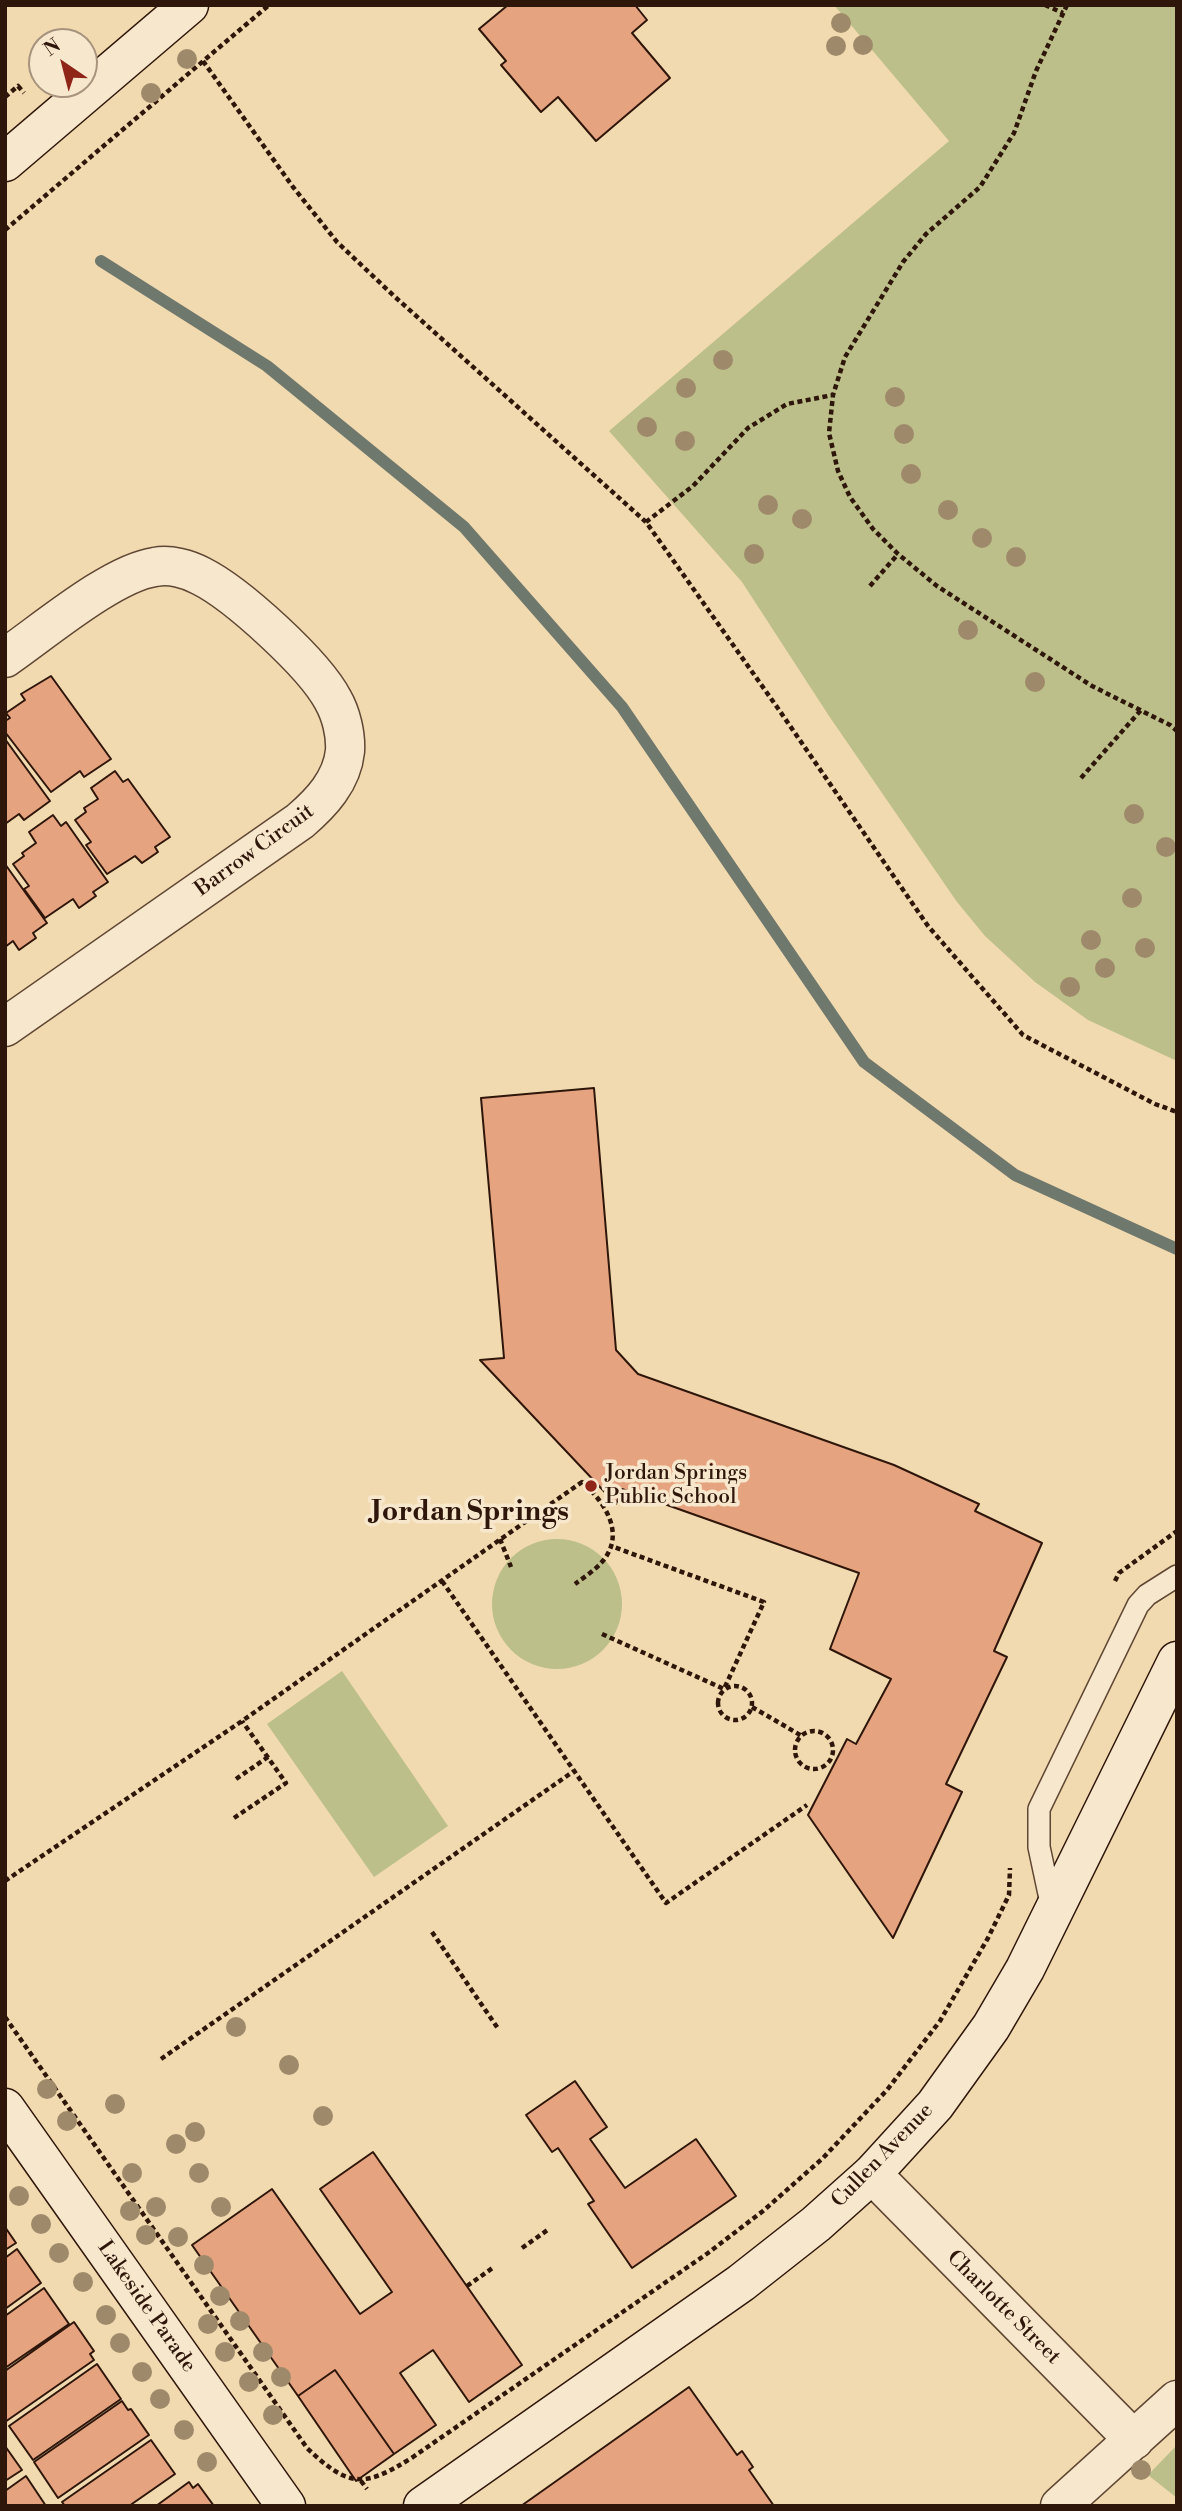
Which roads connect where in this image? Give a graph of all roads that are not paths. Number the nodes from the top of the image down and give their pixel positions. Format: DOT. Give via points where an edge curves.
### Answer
graph roads {
  1 [pos="189,5"];
  2 [pos="5,162"];
  3 [pos="5,658"];
  4 [pos="5,1027"];
  5 [pos="1177,1576"];
  6 [pos="1177,1661"];
  7 [pos="1053,1913"];
  8 [pos="5,2108"];
  9 [pos="872,2174"];
  10 [pos="1177,2400"];
  11 [pos="1134,2440"];
  12 [pos="286,2506"];
  13 [pos="423,2506"];
  14 [pos="1060,2506"];
  1 -- 2 [label="street"];
  3 -- 4 [label="street, Barrow Circuit" via="112,583 157,566 181,568 224,591 312,671 334,701 343,726 345,752 331,788 300,821"];
  5 -- 7 [label="lane" via="1138,1605 1039,1809 1039,1847"];
  6 -- 7 [label="street, Cullen Avenue"];
  7 -- 9 [label="street, Cullen Avenue" via="990,2027 934,2105"];
  8 -- 12 [label="street, Lakeside Parade"];
  9 -- 11 [label="street, Charlotte Street"];
  9 -- 13 [label="street, Cullen Avenue" via="741,2283"];
  10 -- 11 [label="street"];
  11 -- 14 [label="street"];
}
